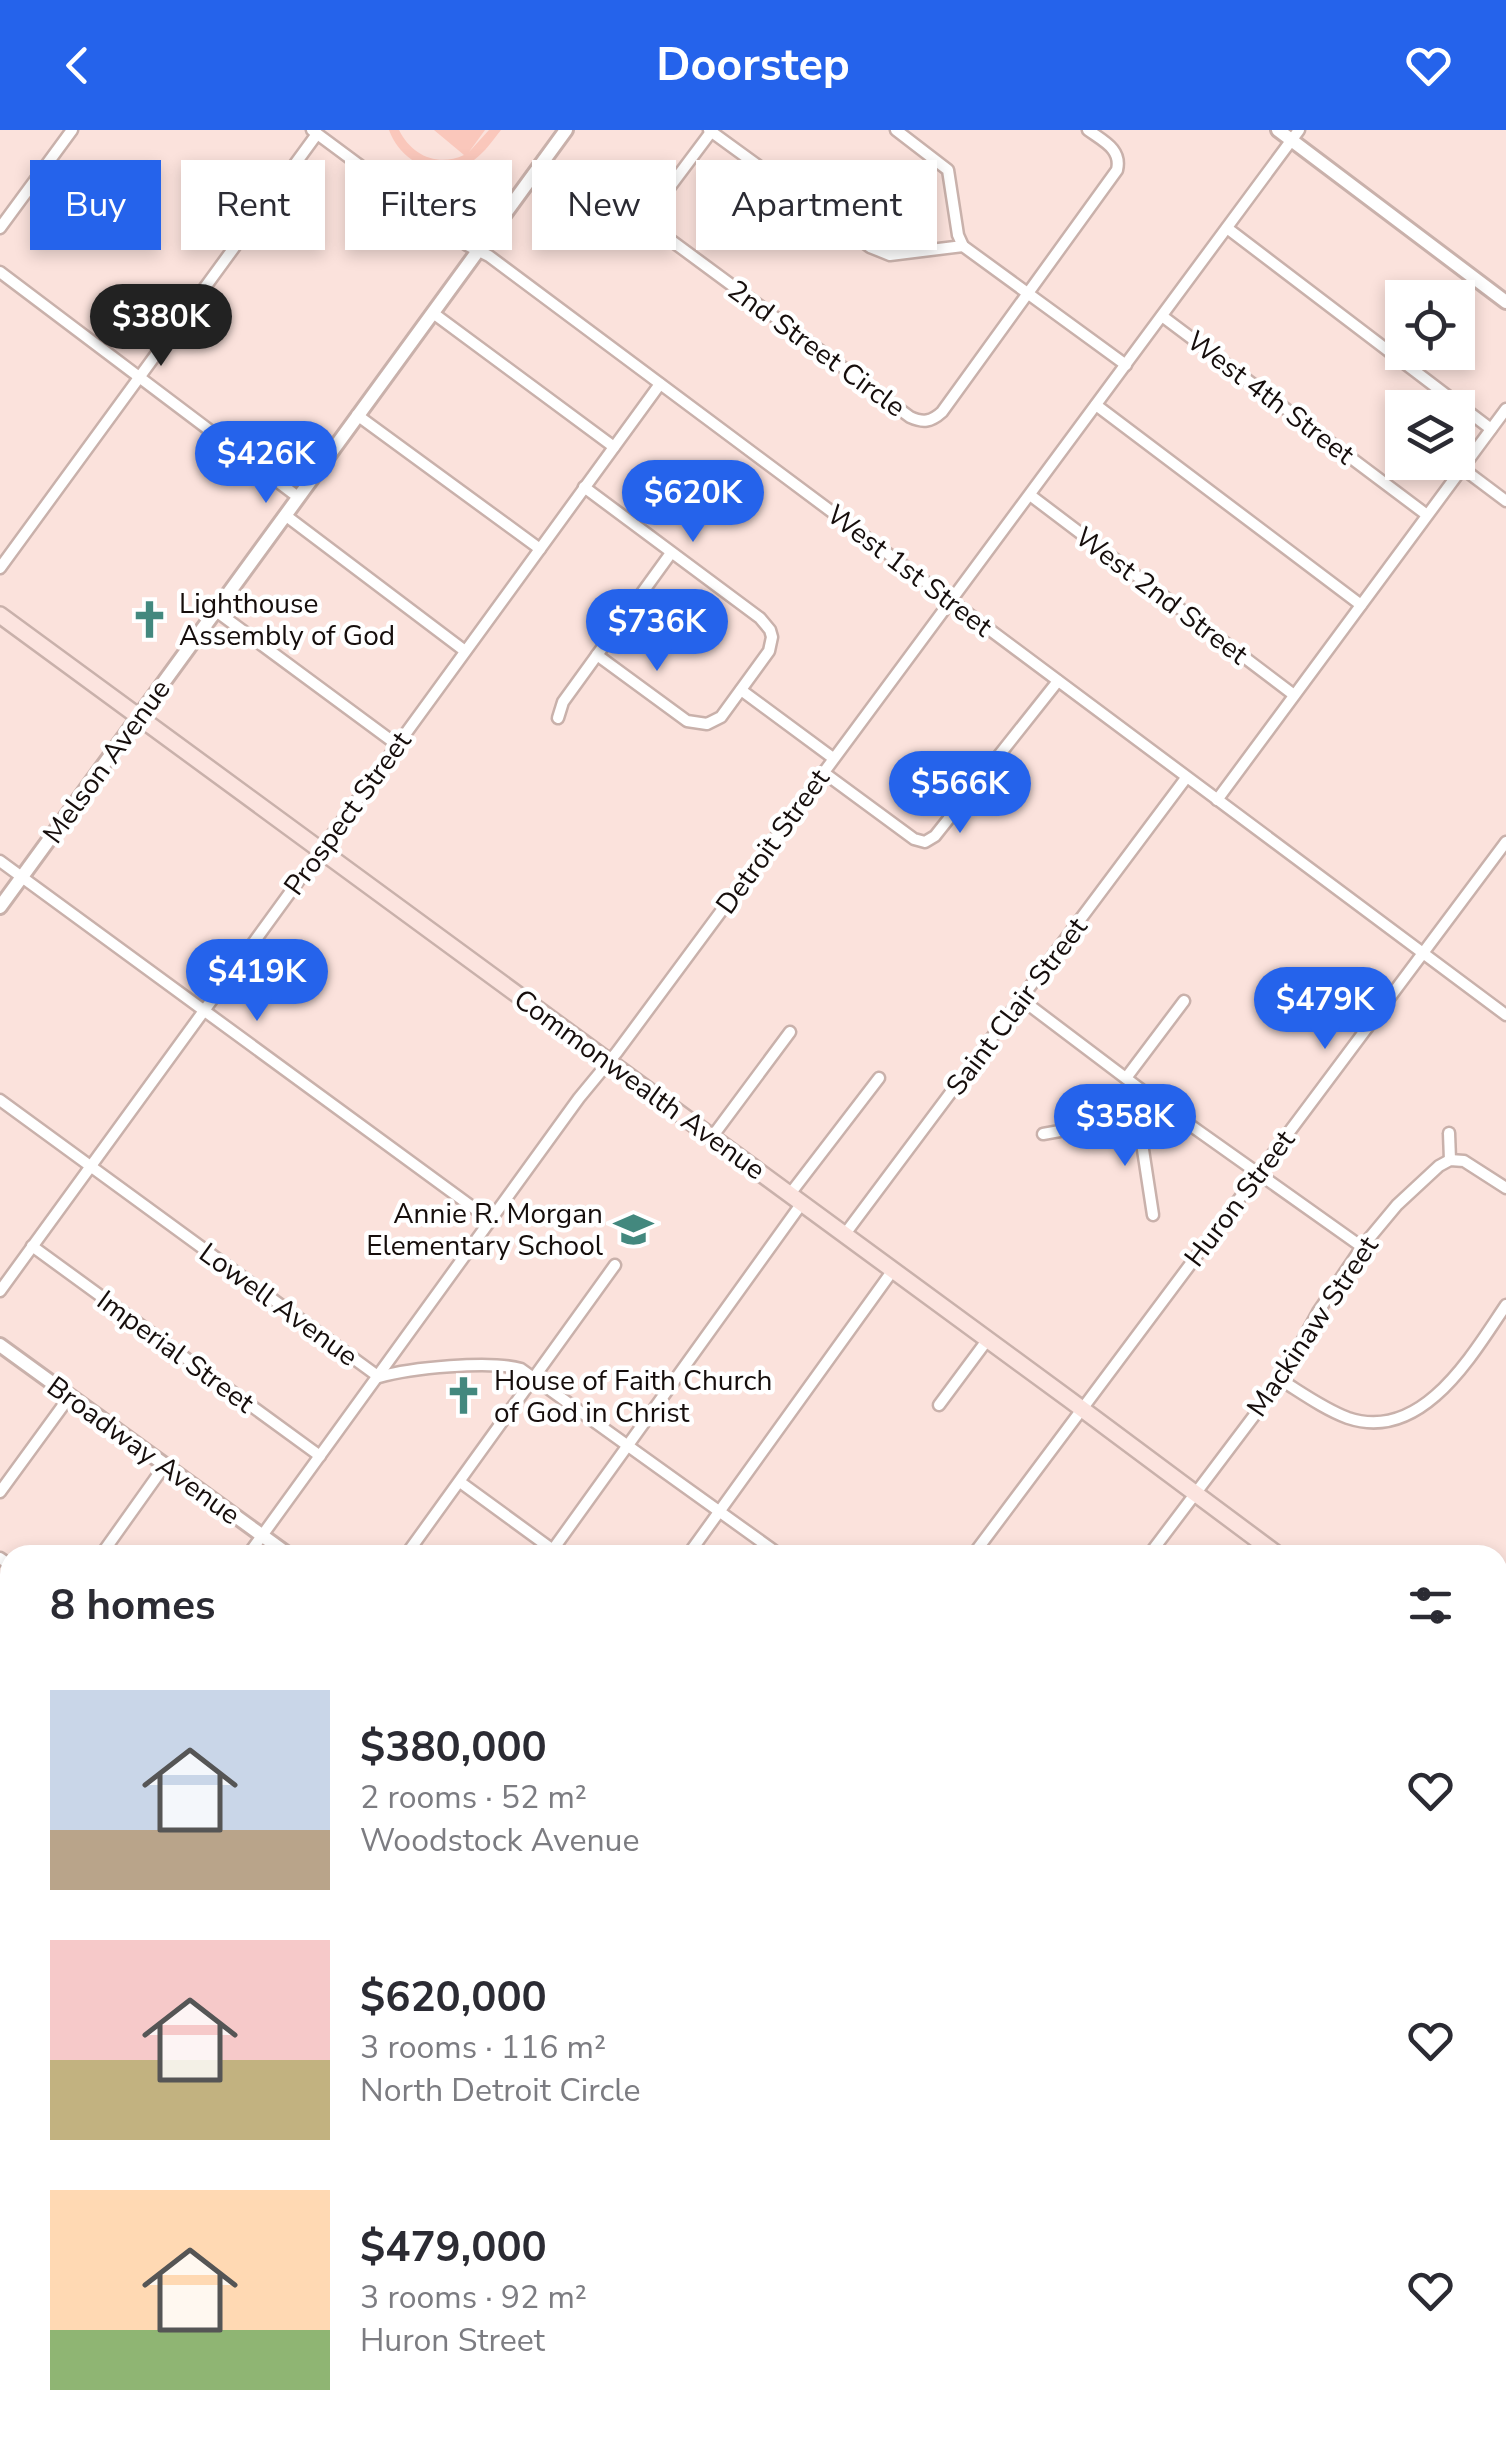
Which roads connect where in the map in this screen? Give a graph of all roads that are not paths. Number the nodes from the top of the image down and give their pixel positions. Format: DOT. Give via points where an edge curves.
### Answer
graph roads {
  1 [pos="72,130"];
  2 [pos="566,130"];
  3 [pos="896,130"];
  4 [pos="1088,130"];
  5 [pos="1278,130"];
  6 [pos="709,131"];
  7 [pos="314,132"];
  8 [pos="1296,135"];
  9 [pos="0,228"];
  10 [pos="1227,228"];
  11 [pos="963,246"];
  12 [pos="478,251"];
  13 [pos="0,272"];
  14 [pos="1027,294"];
  15 [pos="1506,302"];
  16 [pos="433,313"];
  17 [pos="1162,316"];
  18 [pos="1126,365"];
  19 [pos="139,377"];
  20 [pos="660,384"];
  21 [pos="1096,405"];
  22 [pos="1506,409"];
  23 [pos="357,415"];
  24 [pos="1491,429"];
  25 [pos="614,447"];
  26 [pos="1475,451"];
  27 [pos="1475,477"];
  28 [pos="1453,480"];
  29 [pos="584,488"];
  30 [pos="1030,495"];
  31 [pos="298,497"];
  32 [pos="1506,500"];
  33 [pos="1427,515"];
  34 [pos="285,516"];
  35 [pos="540,549"];
  36 [pos="671,553"];
  37 [pos="0,568"];
  38 [pos="951,600"];
  39 [pos="1361,605"];
  40 [pos="216,611"];
  41 [pos="2,620"];
  42 [pos="465,651"];
  43 [pos="597,654"];
  44 [pos="1058,681"];
  45 [pos="741,690"];
  46 [pos="1294,696"];
  47 [pos="139,716"];
  48 [pos="558,718"];
  49 [pos="396,744"];
  50 [pos="834,758"];
  51 [pos="823,772"];
  52 [pos="1186,778"];
  53 [pos="1217,800"];
  54 [pos="1506,842"];
  55 [pos="320,850"];
  56 [pos="0,861"];
  57 [pos="22,877"];
  58 [pos="0,907"];
  59 [pos="1422,954"];
  60 [pos="1021,1000"];
  61 [pos="1184,1002"];
  62 [pos="204,1011"];
  63 [pos="1506,1016"];
  64 [pos="790,1032"];
  65 [pos="608,1061"];
  66 [pos="879,1078"];
  67 [pos="1126,1078"];
  68 [pos="1152,1098"];
  69 [pos="0,1100"];
  70 [pos="1138,1118"];
  71 [pos="1043,1134"];
  72 [pos="1449,1134"];
  73 [pos="712,1137"];
  74 [pos="1450,1160"];
  75 [pos="91,1167"];
  76 [pos="1258,1173"];
  77 [pos="1506,1188"];
  78 [pos="796,1199"];
  79 [pos="1152,1215"];
  80 [pos="490,1220"];
  81 [pos="845,1234"];
  82 [pos="32,1246"];
  83 [pos="1362,1247"];
  84 [pos="615,1265"];
  85 [pos="893,1270"];
  86 [pos="0,1290"];
  87 [pos="1506,1304"];
  88 [pos="988,1340"];
  89 [pos="0,1345"];
  90 [pos="379,1377"];
  91 [pos="533,1378"];
  92 [pos="1280,1380"];
  93 [pos="70,1396"];
  94 [pos="939,1404"];
  95 [pos="1082,1408"];
  96 [pos="628,1445"];
  97 [pos="320,1456"];
  98 [pos="165,1466"];
  99 [pos="460,1482"];
  100 [pos="0,1492"];
  101 [pos="1194,1494"];
  102 [pos="720,1511"];
  103 [pos="262,1536"];
  104 [pos="108,1545"];
  105 [pos="255,1545"];
  106 [pos="275,1545"];
  107 [pos="413,1545"];
  108 [pos="542,1545"];
  109 [pos="556,1545"];
  110 [pos="695,1545"];
  111 [pos="766,1545"];
  112 [pos="980,1545"];
  113 [pos="1156,1545"];
  114 [pos="1264,1545"];
  1 -- 9 [label="street"];
  2 -- 12 [label="street, Melson Avenue"];
  3 -- 11 [label="street" via="948,170"];
  4 -- 14 [label="street" via="1112,147 1117,170"];
  5 -- 8 [label="street"];
  6 -- 11 [label="street" via="870,248 890,255"];
  6 -- 14 [label="street, 2nd Street Circle" via="654,208 657,230 910,417 930,421 942,412"];
  7 -- 12 [label="street, West 1st Street"];
  7 -- 19 [label="street"];
  8 -- 10 [label="street, Detroit Street"];
  8 -- 15 [label="street"];
  10 -- 17 [label="street, Detroit Street"];
  10 -- 24 [label="street"];
  11 -- 14 [label="street"];
  12 -- 16 [label="street, Melson Avenue"];
  12 -- 20 [label="street, West 1st Street"];
  13 -- 19 [label="street"];
  14 -- 18 [label="street"];
  16 -- 23 [label="street, Melson Avenue"];
  16 -- 25 [label="street"];
  17 -- 18 [label="street, Detroit Street"];
  17 -- 33 [label="street, West 4th Street"];
  18 -- 21 [label="street, Detroit Street"];
  19 -- 31 [label="street"];
  19 -- 37 [label="street"];
  20 -- 25 [label="street, Prospect Street"];
  20 -- 38 [label="street, West 1st Street"];
  21 -- 30 [label="street, Detroit Street"];
  21 -- 39 [label="street"];
  22 -- 24 [label="street"];
  23 -- 31 [label="street, Melson Avenue"];
  23 -- 35 [label="street"];
  24 -- 26 [label="street"];
  25 -- 29 [label="street, Prospect Street"];
  27 -- 32 [label="street"];
  28 -- 33 [label="street"];
  29 -- 35 [label="street, Prospect Street"];
  29 -- 36 [label="street"];
  30 -- 38 [label="street, Detroit Street"];
  30 -- 46 [label="street, West 2nd Street"];
  31 -- 34 [label="street, Melson Avenue"];
  33 -- 39 [label="street"];
  34 -- 40 [label="street, Melson Avenue"];
  34 -- 42 [label="street"];
  35 -- 42 [label="street, Prospect Street"];
  36 -- 43 [label="street"];
  36 -- 45 [label="street" via="770,630 769,651"];
  38 -- 44 [label="street, West 1st Street"];
  38 -- 50 [label="street, Detroit Street"];
  39 -- 46 [label="street"];
  40 -- 47 [label="street, Melson Avenue"];
  40 -- 49 [label="street"];
  41 -- 47 [label="main road, Commonwealth Avenue"];
  42 -- 49 [label="street, Prospect Street"];
  43 -- 45 [label="street" via="687,721 707,724 721,717"];
  43 -- 48 [label="street"];
  44 -- 51 [label="street" via="924,842"];
  44 -- 52 [label="street, West 1st Street"];
  45 -- 50 [label="street"];
  46 -- 53 [label="street"];
  47 -- 55 [label="main road, Commonwealth Avenue"];
  47 -- 57 [label="street, Melson Avenue"];
  49 -- 55 [label="street, Prospect Street"];
  50 -- 51 [label="street, Detroit Street"];
  51 -- 65 [label="street, Detroit Street"];
  52 -- 53 [label="street, West 1st Street"];
  52 -- 60 [label="street, Saint Clair Street"];
  53 -- 59 [label="street, West 1st Street"];
  54 -- 59 [label="street, Huron Street"];
  55 -- 62 [label="street, Prospect Street"];
  55 -- 65 [label="main road, Commonwealth Avenue"];
  56 -- 57 [label="street"];
  57 -- 58 [label="street, Melson Avenue"];
  57 -- 62 [label="street"];
  59 -- 63 [label="street, West 1st Street"];
  59 -- 76 [label="street, Huron Street"];
  60 -- 67 [label="street"];
  60 -- 81 [label="street, Saint Clair Street"];
  61 -- 67 [label="street"];
  62 -- 75 [label="street, Prospect Street"];
  62 -- 80 [label="street"];
  64 -- 73 [label="street"];
  65 -- 73 [label="main road, Commonwealth Avenue"];
  65 -- 80 [label="street, Detroit Street"];
  66 -- 78 [label="street"];
  67 -- 68 [label="street"];
  68 -- 70 [label="street"];
  68 -- 76 [label="street"];
  69 -- 75 [label="street, Lowell Avenue"];
  70 -- 71 [label="street"];
  70 -- 79 [label="street"];
  72 -- 74 [label="street"];
  73 -- 78 [label="main road, Commonwealth Avenue"];
  74 -- 77 [label="street"];
  74 -- 83 [label="street, Mackinaw Street" via="1397,1205"];
  75 -- 82 [label="street, Prospect Street"];
  75 -- 90 [label="street, Lowell Avenue"];
  76 -- 83 [label="street"];
  76 -- 95 [label="street, Huron Street"];
  78 -- 81 [label="main road, Commonwealth Avenue"];
  78 -- 96 [label="street"];
  80 -- 90 [label="street, Detroit Street"];
  81 -- 85 [label="main road, Commonwealth Avenue"];
  82 -- 86 [label="street, Prospect Street"];
  82 -- 97 [label="street, Imperial Street"];
  83 -- 92 [label="street, Mackinaw Street"];
  84 -- 91 [label="street"];
  85 -- 88 [label="main road, Commonwealth Avenue"];
  85 -- 102 [label="street"];
  87 -- 92 [label="street" via="1449,1382 1407,1416 1359,1421"];
  88 -- 94 [label="street"];
  88 -- 95 [label="main road, Commonwealth Avenue"];
  89 -- 93 [label="street, Broadway Avenue"];
  90 -- 91 [label="street, Lowell Avenue" via="495,1364"];
  90 -- 97 [label="street, Detroit Street"];
  91 -- 96 [label="street, Lowell Avenue"];
  91 -- 99 [label="street"];
  92 -- 101 [label="street, Mackinaw Street"];
  93 -- 98 [label="street, Broadway Avenue"];
  93 -- 100 [label="street"];
  95 -- 101 [label="main road, Commonwealth Avenue"];
  95 -- 112 [label="street, Huron Street"];
  96 -- 102 [label="street, Lowell Avenue"];
  96 -- 109 [label="street"];
  97 -- 103 [label="street, Detroit Street"];
  98 -- 103 [label="street, Broadway Avenue"];
  98 -- 104 [label="street"];
  99 -- 107 [label="street"];
  99 -- 108 [label="street"];
  101 -- 113 [label="street, Mackinaw Street"];
  101 -- 114 [label="main road, Commonwealth Avenue"];
  102 -- 110 [label="street"];
  102 -- 111 [label="street, Lowell Avenue"];
  103 -- 105 [label="street, Detroit Street"];
  103 -- 106 [label="street, Broadway Avenue"];
}
